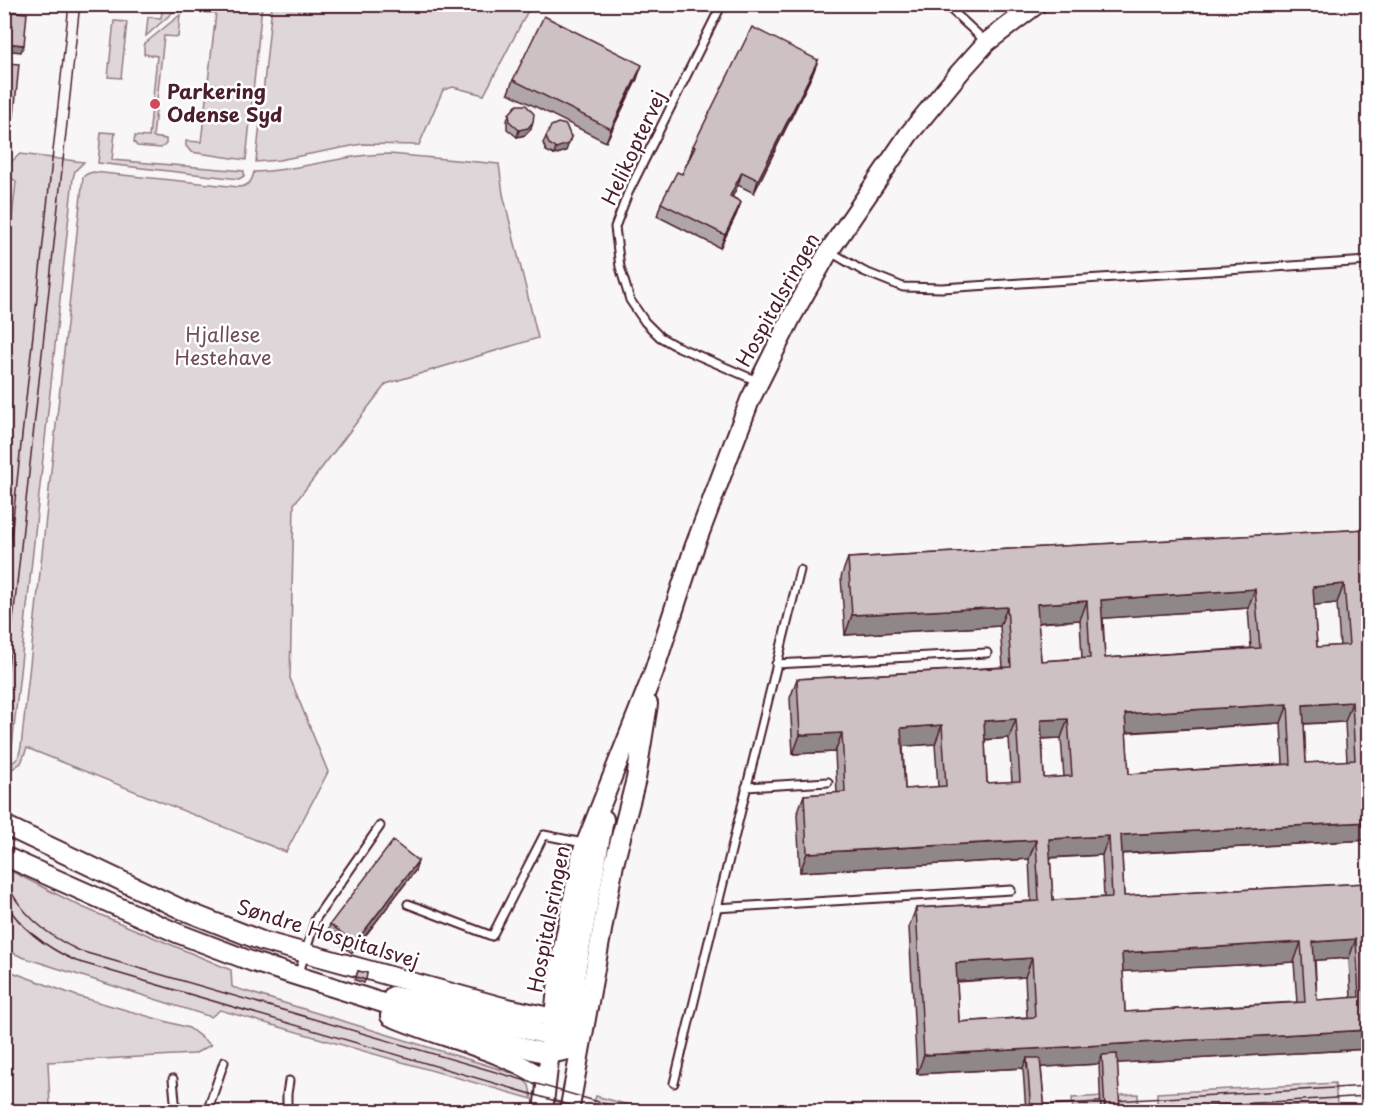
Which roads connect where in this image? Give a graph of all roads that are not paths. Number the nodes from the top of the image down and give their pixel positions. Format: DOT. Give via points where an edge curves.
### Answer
graph roads {
  1 [pos="722,4"];
  2 [pos="945,4"];
  3 [pos="1036,4"];
  4 [pos="987,42"];
  5 [pos="829,251"];
  6 [pos="1368,261"];
  7 [pos="759,382"];
  8 [pos="800,570"];
  9 [pos="987,653"];
  10 [pos="776,664"];
  11 [pos="653,674"];
  12 [pos="613,771"];
  13 [pos="828,782"];
  14 [pos="746,787"];
  15 [pos="4,825"];
  16 [pos="380,826"];
  17 [pos="586,844"];
  18 [pos="4,856"];
  19 [pos="1011,890"];
  20 [pos="408,904"];
  21 [pos="716,908"];
  22 [pos="306,953"];
  23 [pos="302,977"];
  24 [pos="565,1037"];
  25 [pos="224,1062"];
  26 [pos="173,1079"];
  27 [pos="546,1080"];
  28 [pos="289,1082"];
  29 [pos="674,1083"];
  30 [pos="176,1112"];
  31 [pos="207,1112"];
  32 [pos="286,1112"];
  33 [pos="543,1112"];
  34 [pos="557,1112"];
  35 [pos="569,1112"];
  1 -- 7 [label="lane, Helikoptervej" via="633,182 615,227 620,267 630,300 645,322 660,338"];
  2 -- 4 [label="lane"];
  3 -- 4 [label="street, Hospitalsringen"];
  4 -- 5 [label="street, Hospitalsringen" via="909,135"];
  5 -- 6 [label="lane" via="903,287"];
  5 -- 7 [label="street, Hospitalsringen"];
  7 -- 11 [label="street, Hospitalsringen" via="694,548"];
  8 -- 10 [label="lane"];
  9 -- 10 [label="lane"];
  10 -- 14 [label="lane"];
  11 -- 12 [label="street, Hospitalsringen"];
  11 -- 24 [label="street, Hospitalsringen" via="636,778"];
  12 -- 17 [label="street, Hospitalsringen"];
  12 -- 24 [label="street"];
  13 -- 14 [label="lane"];
  14 -- 21 [label="lane"];
  15 -- 22 [label="street, Søndre Hospitalsvej" via="183,910 262,941"];
  16 -- 22 [label="lane" via="316,918"];
  17 -- 20 [label="lane" via="544,835 492,936"];
  17 -- 24 [label="street, Hospitalsringen" via="560,963"];
  18 -- 23 [label="street" via="177,933"];
  19 -- 21 [label="lane"];
  21 -- 29 [label="lane"];
  22 -- 23 [label="lane"];
  22 -- 24 [label="street, Søndre Hospitalsvej" via="503,1007"];
  23 -- 24 [label="street" via="506,1043"];
  23 -- 27 [label="street" via="416,1028 531,1070"];
  24 -- 27 [label="street, Hospitalsringen"];
  24 -- 34 [label="street"];
  24 -- 35 [label="street, Hospitalsringen"];
  25 -- 31 [label="lane"];
  26 -- 30 [label="lane"];
  27 -- 33 [label="street, Hospitalsringen"];
  28 -- 32 [label="lane"];
}
